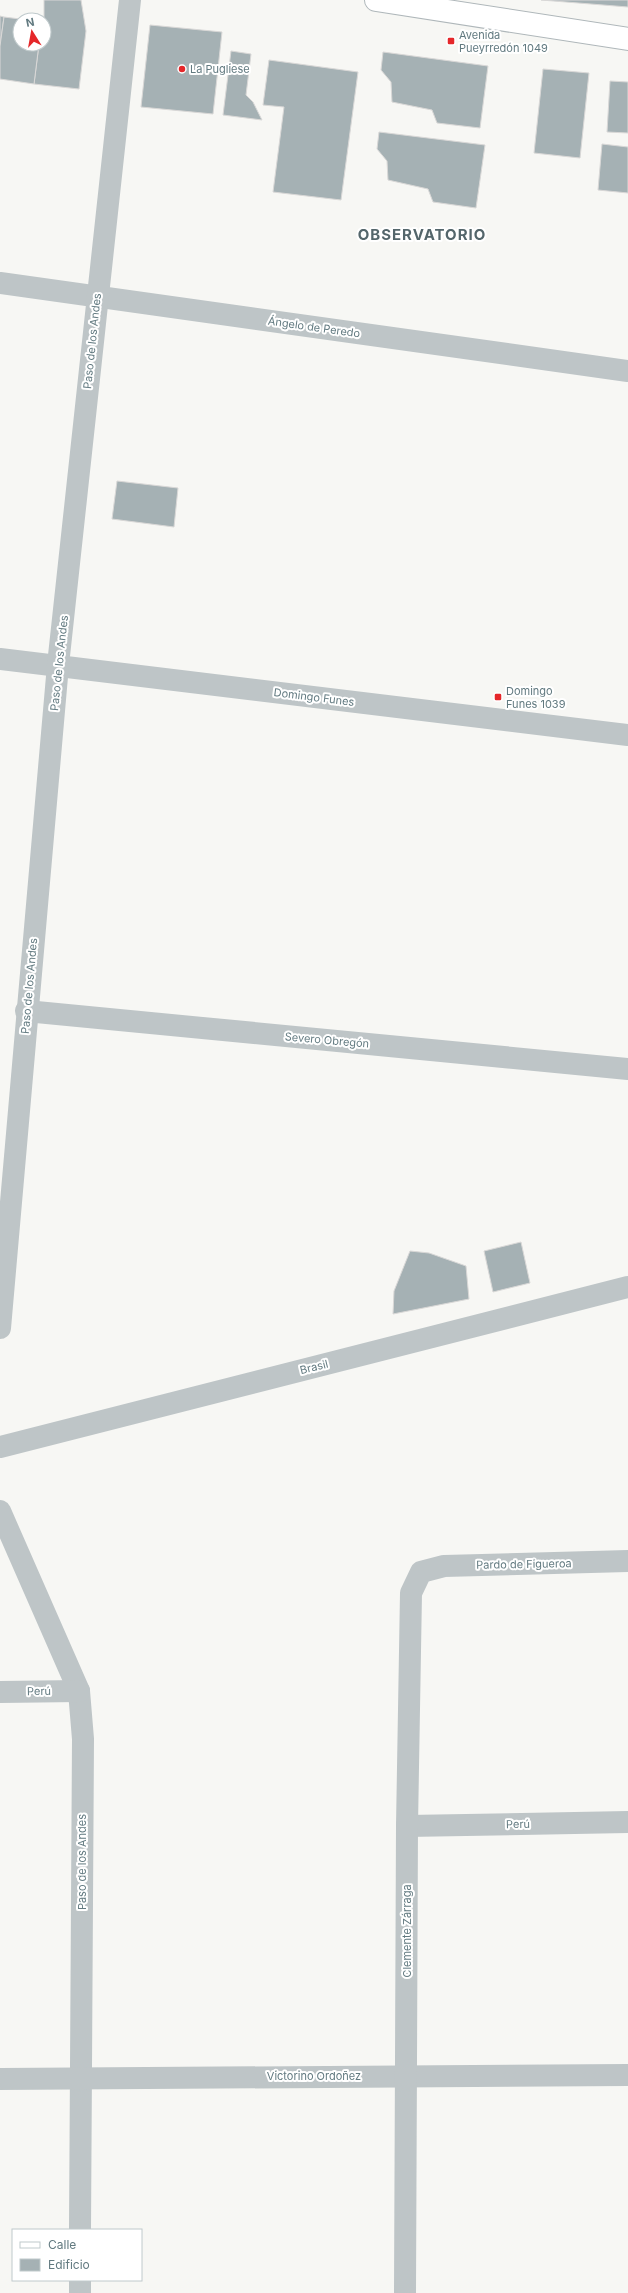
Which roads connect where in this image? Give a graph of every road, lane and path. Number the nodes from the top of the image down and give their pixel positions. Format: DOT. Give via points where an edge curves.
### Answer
graph roads {
  1 [pos="130,0"];
  2 [pos="376,0"];
  3 [pos="628,39"];
  4 [pos="0,283"];
  5 [pos="97,297"];
  6 [pos="628,371"];
  7 [pos="0,659"];
  8 [pos="58,665"];
  9 [pos="628,735"];
  10 [pos="26,1011"];
  11 [pos="628,1069"];
  12 [pos="628,1287"];
  13 [pos="0,1328"];
  14 [pos="0,1447"];
  15 [pos="0,1511"];
  16 [pos="628,1562"];
  17 [pos="421,1572"];
  18 [pos="79,1691"];
  19 [pos="0,1692"];
  20 [pos="628,1822"];
  21 [pos="407,1826"];
  22 [pos="628,2075"];
  23 [pos="81,2076"];
  24 [pos="406,2076"];
  25 [pos="0,2078"];
  26 [pos="80,2229"];
  27 [pos="80,2281"];
  28 [pos="80,2293"];
  29 [pos="405,2293"];
  1 -- 5 [label="street, Paso de los Andes"];
  2 -- 3 [label="main road"];
  4 -- 5 [label="street, Ángelo de Peredo"];
  5 -- 6 [label="street, Ángelo de Peredo"];
  5 -- 8 [label="street, Paso de los Andes"];
  7 -- 8 [label="street, Domingo Funes"];
  8 -- 9 [label="street, Domingo Funes"];
  8 -- 10 [label="street, Paso de los Andes"];
  10 -- 11 [label="street, Severo Obregón"];
  10 -- 13 [label="street, Paso de los Andes"];
  12 -- 14 [label="street, Brasil"];
  15 -- 18 [label="street, Paso de los Andes"];
  16 -- 17 [label="street, Pardo de Figueroa" via="444,1566"];
  17 -- 21 [label="street, Clemente Zárraga" via="411,1593"];
  18 -- 19 [label="street, Perú"];
  18 -- 23 [label="street, Paso de los Andes" via="83,1739"];
  20 -- 21 [label="street, Perú"];
  21 -- 24 [label="street, Clemente Zárraga"];
  22 -- 24 [label="street, Victorino Ordoñez"];
  23 -- 24 [label="street, Victorino Ordoñez"];
  23 -- 25 [label="street, Victorino Ordoñez"];
  23 -- 26 [label="street, Paso de los Andes"];
  24 -- 29 [label="street, Clemente Zárraga"];
  27 -- 28 [label="street"];
}
